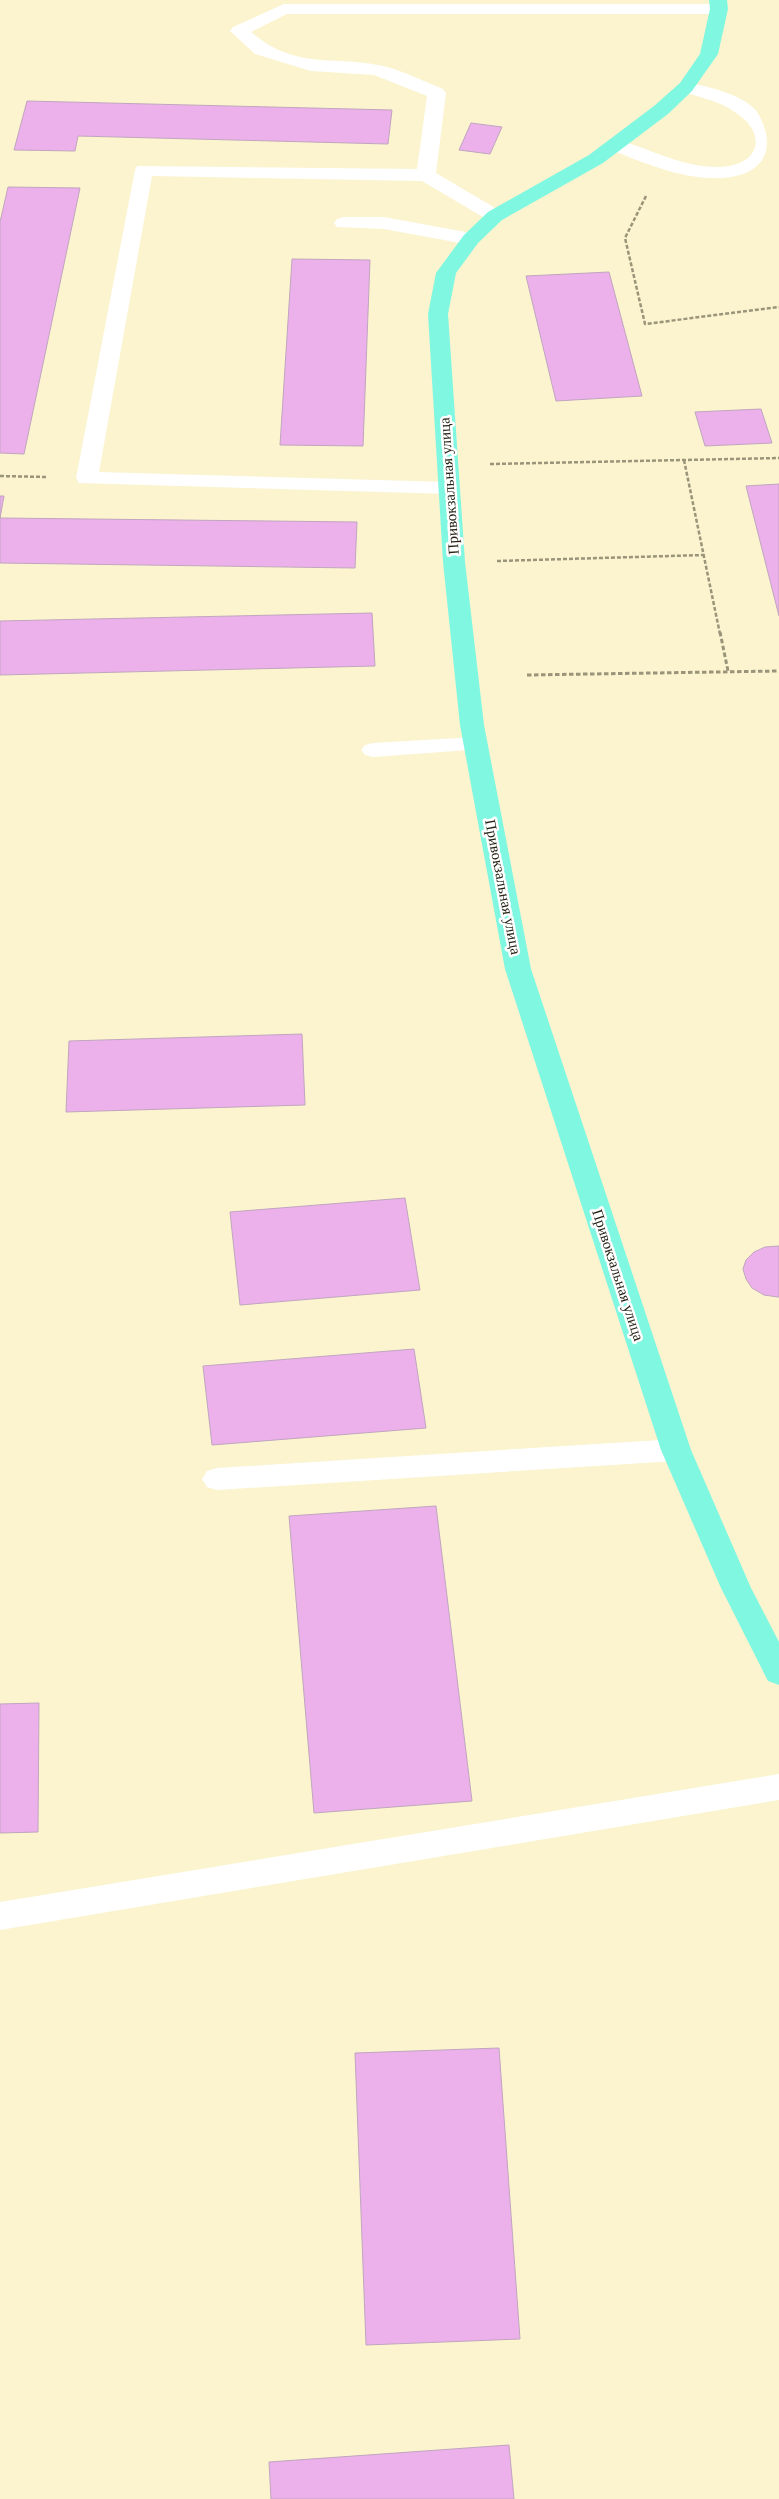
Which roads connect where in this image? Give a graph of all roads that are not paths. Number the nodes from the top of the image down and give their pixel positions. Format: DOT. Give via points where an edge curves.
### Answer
graph roads {
  1 [pos="719,5"];
  2 [pos="686,87"];
  3 [pos="616,145"];
  4 [pos="426,175"];
  5 [pos="495,216"];
  6 [pos="344,223"];
  7 [pos="471,239"];
  8 [pos="448,476"];
  9 [pos="475,744"];
  10 [pos="373,750"];
  11 [pos="676,1450"];
  12 [pos="217,1479"];
  13 [pos="779,1672"];
  14 [pos="779,1787"];
  15 [pos="0,1916"];
  1 -- 2 [label="main road, Привокзальная улица" via="709,54"];
  1 -- 4 [label="street" via="284,9 239,31 261,50 311,66 377,70 437,93"];
  2 -- 3 [label="main road, Привокзальная улица"];
  2 -- 3 [label="street" via="723,98 749,114 762,130 766,148 760,161 735,171 703,172 668,166"];
  3 -- 5 [label="main road, Привокзальная улица"];
  4 -- 5 [label="street"];
  4 -- 8 [label="street" via="144,170 87,478"];
  5 -- 7 [label="main road, Привокзальная улица"];
  6 -- 7 [label="street" via="384,223"];
  7 -- 8 [label="main road, Привокзальная улица" via="446,273 438,314"];
  8 -- 9 [label="main road, Привокзальная улица" via="454,562"];
  9 -- 10 [label="street"];
  9 -- 11 [label="main road, Привокзальная улица" via="518,969"];
  11 -- 12 [label="street"];
  11 -- 13 [label="main road, Привокзальная улица" via="736,1588"];
  14 -- 15 [label="street"];
}
